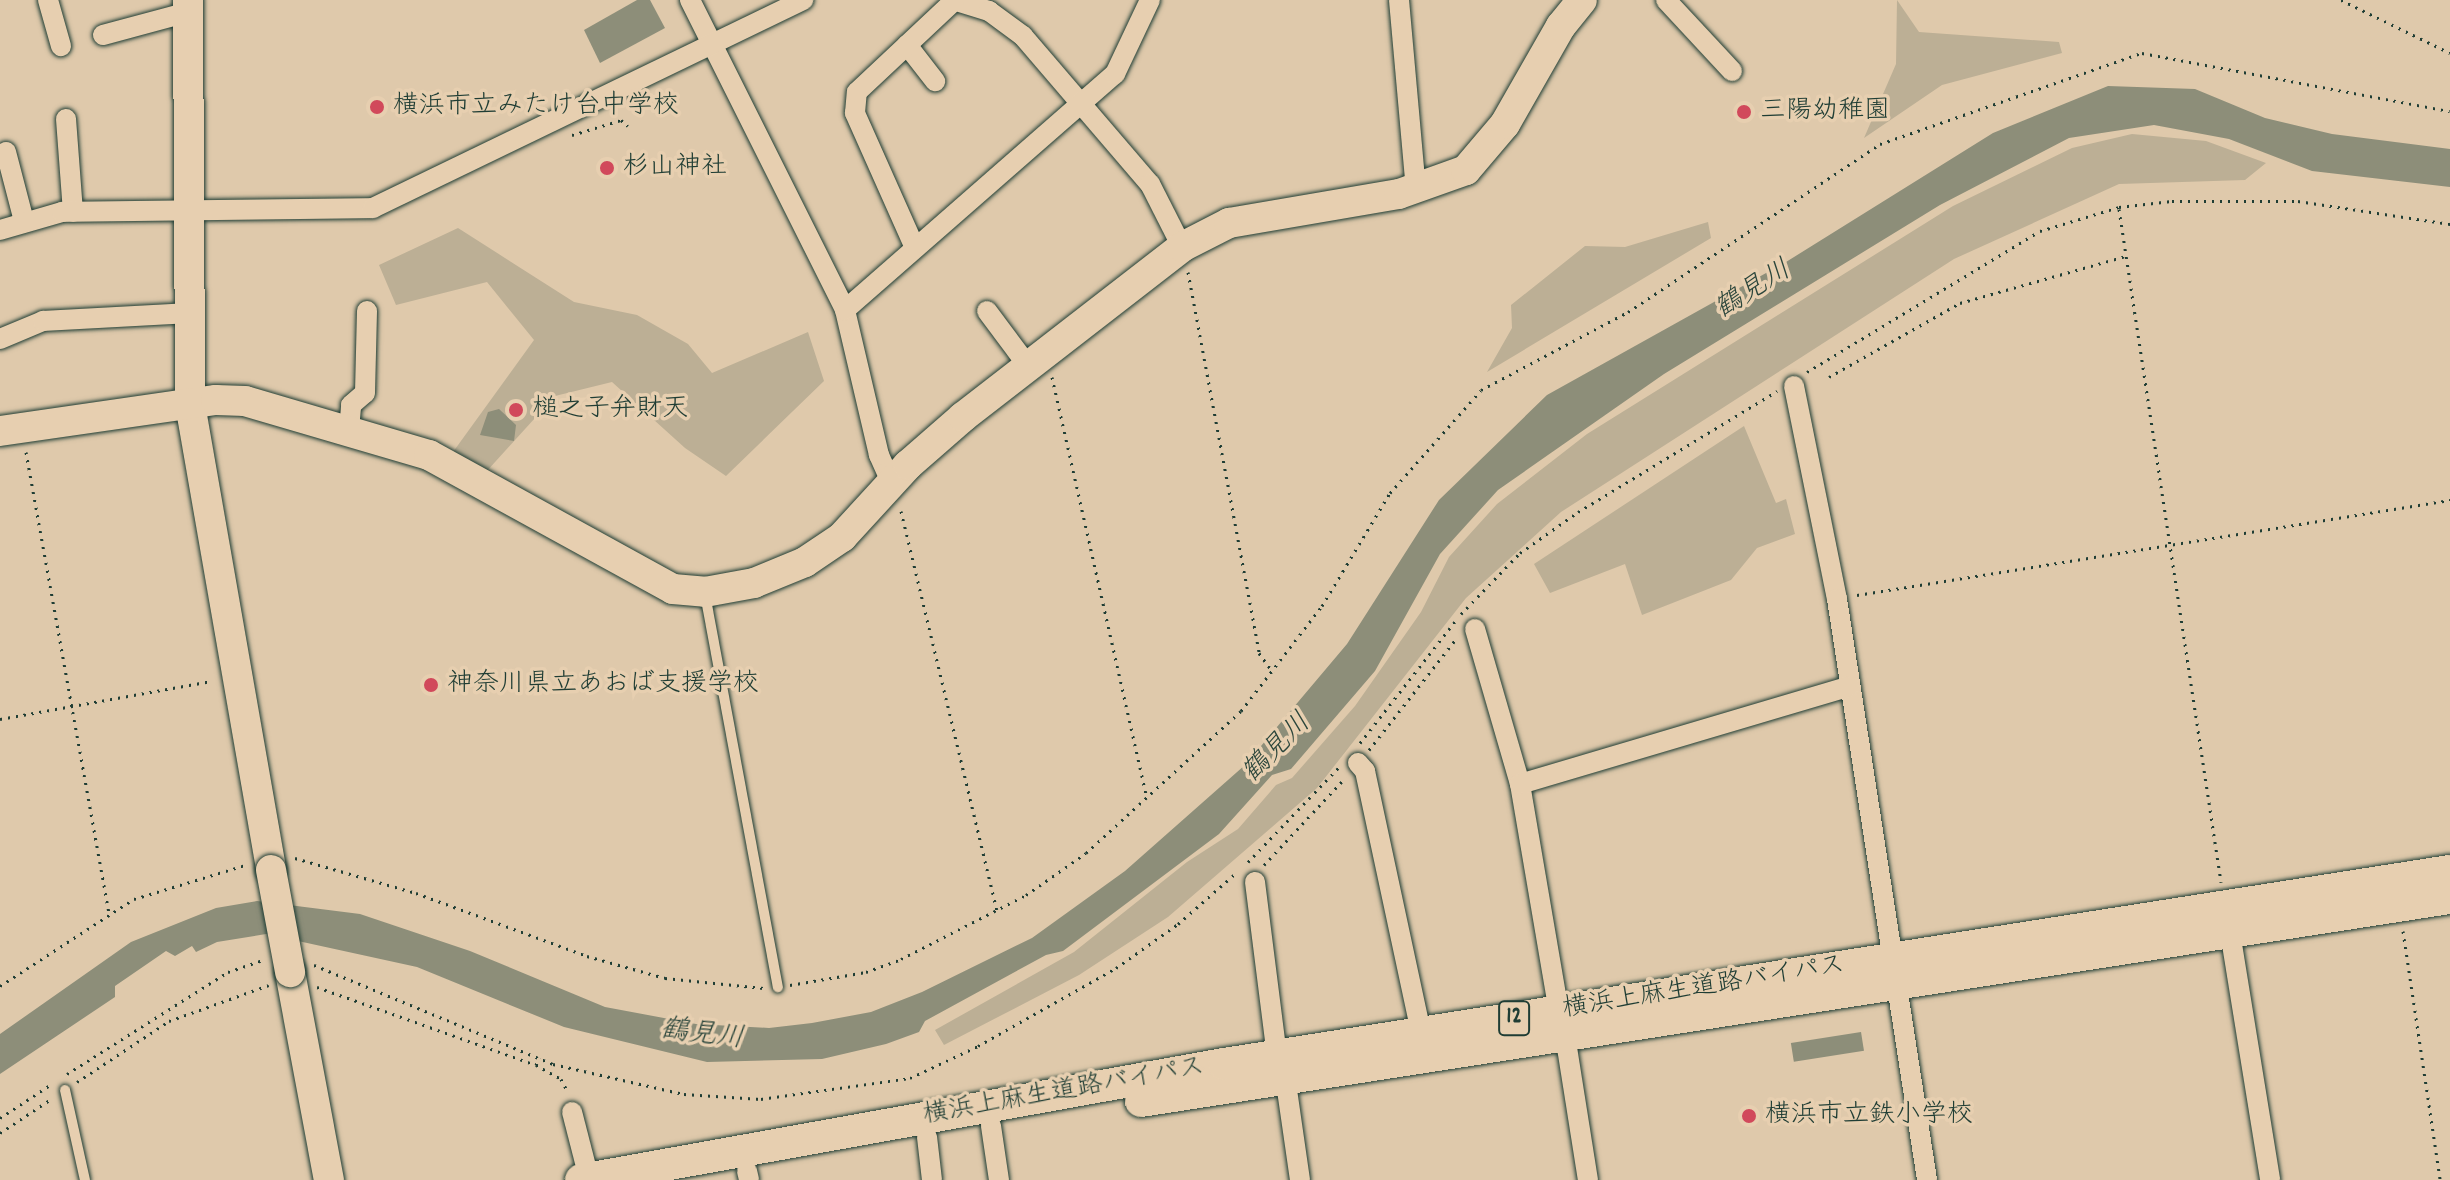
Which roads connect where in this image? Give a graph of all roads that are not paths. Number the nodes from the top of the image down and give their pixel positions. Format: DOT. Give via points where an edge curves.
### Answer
graph roads {
  1 [pos="48,0"];
  2 [pos="690,0"];
  3 [pos="803,0"];
  4 [pos="953,0"];
  5 [pos="1150,0"];
  6 [pos="1399,0"];
  7 [pos="1582,0"];
  8 [pos="1666,0"];
  9 [pos="188,6"];
  10 [pos="103,35"];
  11 [pos="907,45"];
  12 [pos="61,46"];
  13 [pos="713,46"];
  14 [pos="1732,71"];
  15 [pos="935,81"];
  16 [pos="1082,105"];
  17 [pos="66,119"];
  18 [pos="6,152"];
  19 [pos="1416,190"];
  20 [pos="189,209"];
  21 [pos="73,212"];
  22 [pos="24,221"];
  23 [pos="0,230"];
  24 [pos="1182,247"];
  25 [pos="915,248"];
  26 [pos="845,310"];
  27 [pos="367,311"];
  28 [pos="987,311"];
  29 [pos="190,313"];
  30 [pos="0,339"];
  31 [pos="1035,361"];
  32 [pos="1794,386"];
  33 [pos="190,404"];
  34 [pos="11,430"];
  35 [pos="349,430"];
  36 [pos="888,486"];
  37 [pos="705,592"];
  38 [pos="1475,629"];
  39 [pos="1850,686"];
  40 [pos="1358,763"];
  41 [pos="1520,784"];
  42 [pos="2450,871"];
  43 [pos="1255,882"];
  44 [pos="2450,898"];
  45 [pos="2227,919"];
  46 [pos="1895,971"];
  47 [pos="778,987"];
  48 [pos="1562,1023"];
  49 [pos="1421,1033"];
  50 [pos="1281,1066"];
  51 [pos="65,1090"];
  52 [pos="572,1112"];
  53 [pos="991,1126"];
  54 [pos="927,1137"];
  55 [pos="748,1175"];
  56 [pos="585,1179"];
  57 [pos="85,1180"];
  58 [pos="329,1180"];
  59 [pos="701,1180"];
  60 [pos="932,1180"];
  61 [pos="999,1180"];
  62 [pos="1300,1180"];
  63 [pos="1588,1180"];
  64 [pos="1927,1180"];
  65 [pos="2270,1180"];
  1 -- 12 [label="street"];
  2 -- 13 [label="street"];
  3 -- 13 [label="street"];
  4 -- 11 [label="street"];
  4 -- 16 [label="street" via="989,11 1023,36"];
  5 -- 16 [label="street" via="1115,74"];
  6 -- 19 [label="street"];
  7 -- 19 [label="street" via="1485,153 1456,176"];
  8 -- 14 [label="street"];
  9 -- 10 [label="street"];
  9 -- 20 [label="street"];
  11 -- 15 [label="street"];
  11 -- 25 [label="street" via="857,92 855,113"];
  13 -- 20 [label="street" via="373,208"];
  13 -- 26 [label="street"];
  16 -- 24 [label="street" via="1150,184"];
  16 -- 25 [label="street"];
  17 -- 21 [label="street"];
  18 -- 22 [label="street"];
  19 -- 24 [label="street" via="1229,223"];
  20 -- 21 [label="street"];
  20 -- 29 [label="street"];
  21 -- 22 [label="street"];
  22 -- 23 [label="street"];
  24 -- 31 [label="street"];
  25 -- 26 [label="street"];
  26 -- 36 [label="street"];
  27 -- 35 [label="street" via="365,393 351,405"];
  28 -- 31 [label="street"];
  29 -- 30 [label="street" via="43,321"];
  29 -- 33 [label="street"];
  31 -- 36 [label="street"];
  32 -- 39 [label="street"];
  33 -- 34 [label="street"];
  33 -- 35 [label="street" via="245,401"];
  33 -- 58 [label="street, bridge"];
  35 -- 37 [label="street" via="429,455 640,575 673,589"];
  36 -- 37 [label="street" via="842,537 805,562 754,583"];
  37 -- 47 [label="lane"];
  38 -- 41 [label="street"];
  39 -- 41 [label="street"];
  39 -- 46 [label="street"];
  40 -- 49 [label="street" via="1365,771"];
  41 -- 48 [label="street"];
  42 -- 45 [label="main road, 横浜上麻生道路バイパス / 12"];
  43 -- 50 [label="street"];
  44 -- 45 [label="main road, 横浜上麻生道路バイパス / 12"];
  45 -- 46 [label="main road, 横浜上麻生道路バイパス / 12"];
  45 -- 65 [label="street"];
  46 -- 48 [label="main road, 横浜上麻生道路バイパス / 12"];
  46 -- 64 [label="street"];
  48 -- 49 [label="main road, 横浜上麻生道路バイパス / 12"];
  48 -- 50 [label="main road, 横浜上麻生道路バイパス / 12"];
  48 -- 63 [label="street"];
  49 -- 50 [label="main road, 横浜上麻生道路バイパス / 12"];
  50 -- 53 [label="main road, 横浜上麻生道路バイパス / 12"];
  50 -- 56 [label="main road, 横浜上麻生道路バイパス / 12"];
  50 -- 62 [label="street"];
  51 -- 57 [label="lane"];
  52 -- 56 [label="street"];
  53 -- 54 [label="main road, 横浜上麻生道路バイパス / 12"];
  53 -- 61 [label="street"];
  54 -- 55 [label="main road, 横浜上麻生道路バイパス / 12"];
  54 -- 60 [label="street"];
  55 -- 59 [label="main road, 横浜上麻生道路バイパス / 12"];
}
